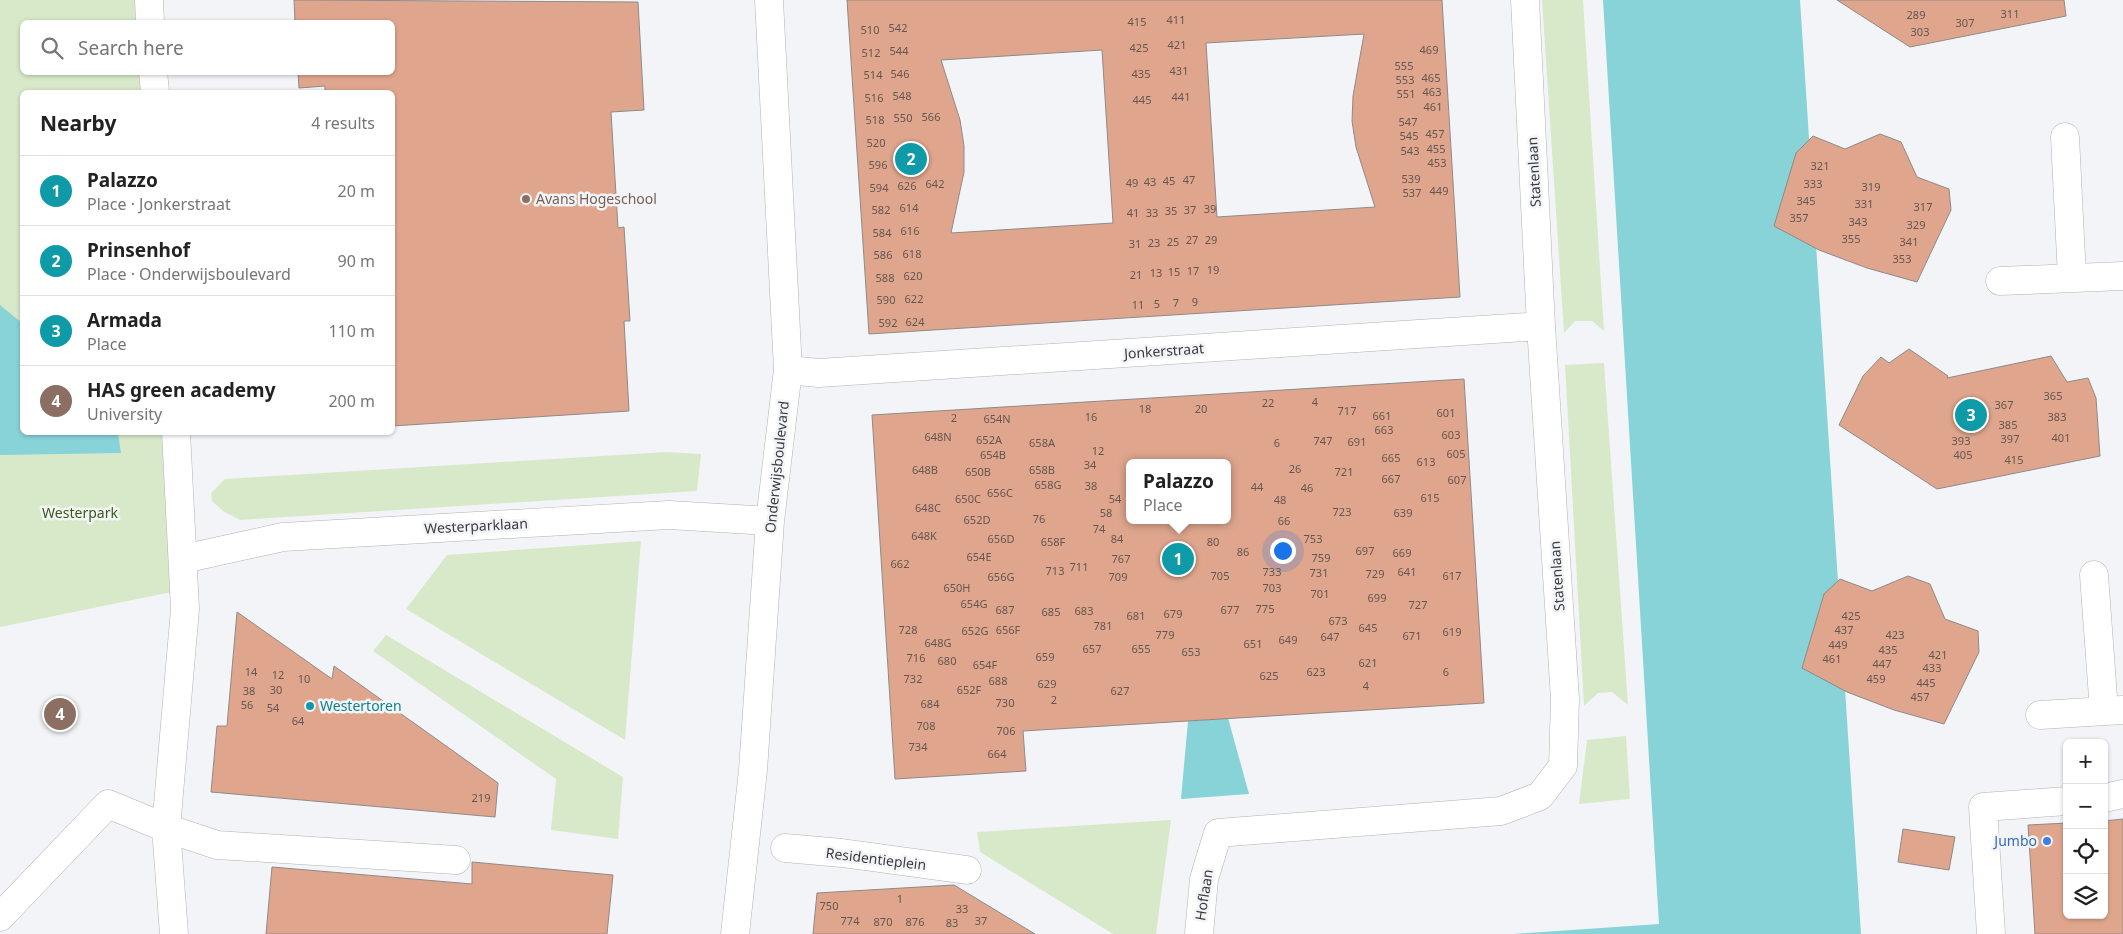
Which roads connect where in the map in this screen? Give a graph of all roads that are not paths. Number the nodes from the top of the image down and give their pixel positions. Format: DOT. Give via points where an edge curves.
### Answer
graph roads {
  1 [pos="149,0"];
  2 [pos="769,0"];
  3 [pos="1525,0"];
  4 [pos="150,20"];
  5 [pos="153,75"];
  6 [pos="155,90"];
  7 [pos="2065,137"];
  8 [pos="2123,276"];
  9 [pos="2072,278"];
  10 [pos="2000,281"];
  11 [pos="1541,326"];
  12 [pos="788,370"];
  13 [pos="176,435"];
  14 [pos="770,520"];
  15 [pos="183,559"];
  16 [pos="2094,575"];
  17 [pos="2113,710"];
  18 [pos="2040,715"];
  19 [pos="2123,794"];
  20 [pos="2108,797"];
  21 [pos="2063,800"];
  22 [pos="166,828"];
  23 [pos="785,848"];
  24 [pos="1211,856"];
  25 [pos="456,860"];
  26 [pos="967,870"];
  27 [pos="0,916"];
  28 [pos="174,934"];
  29 [pos="735,934"];
  30 [pos="1199,934"];
  31 [pos="1991,934"];
  1 -- 4 [label="street"];
  2 -- 12 [label="street, Onderwijsboulevard"];
  3 -- 11 [label="street, Statenlaan"];
  5 -- 6 [label="street"];
  7 -- 9 [label="street"];
  8 -- 9 [label="street"];
  9 -- 10 [label="street"];
  11 -- 12 [label="street, Jonkerstraat" via="838,372"];
  11 -- 24 [label="street, Statenlaan" via="1565,699 1563,766 1540,796 1501,810 1218,833"];
  12 -- 14 [label="street, Onderwijsboulevard"];
  13 -- 15 [label="street"];
  14 -- 15 [label="street, Westerparklaan" via="669,515 283,537"];
  14 -- 29 [label="street, Onderwijsboulevard" via="753,770"];
  15 -- 22 [label="street" via="185,609"];
  16 -- 17 [label="street"];
  17 -- 18 [label="street"];
  19 -- 20 [label="street"];
  21 -- 31 [label="street" via="1983,806"];
  22 -- 25 [label="street" via="217,845"];
  22 -- 27 [label="street" via="108,804"];
  22 -- 28 [label="street"];
  23 -- 26 [label="street, Residentieplein"];
  24 -- 30 [label="street, Hoflaan" via="1204,878"];
}
